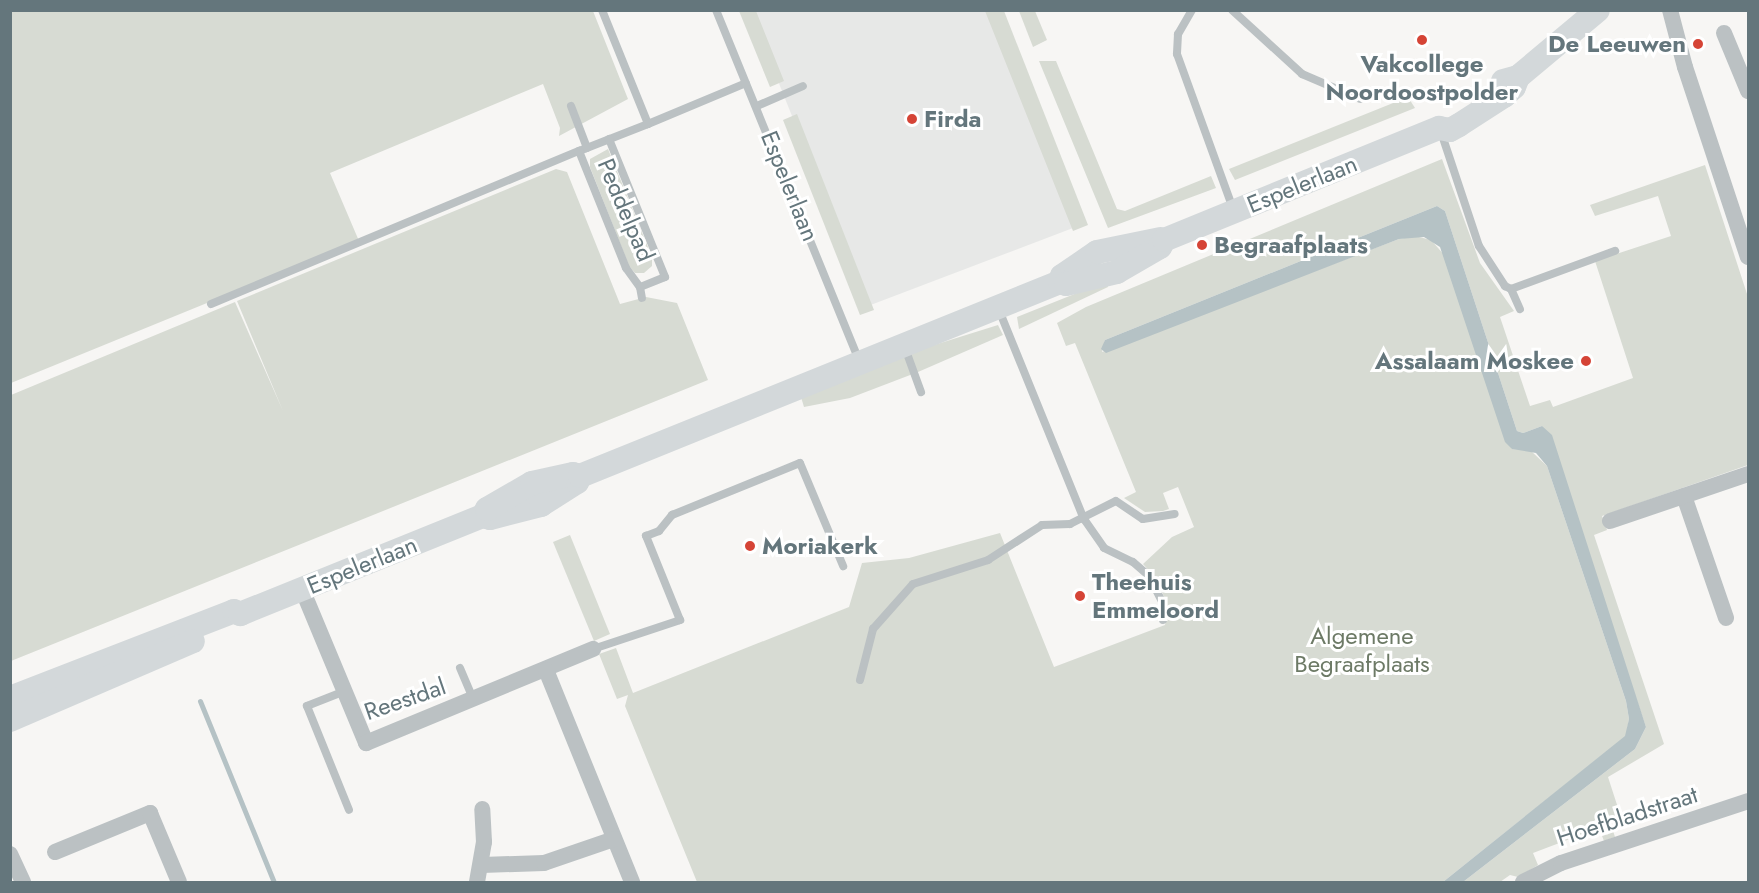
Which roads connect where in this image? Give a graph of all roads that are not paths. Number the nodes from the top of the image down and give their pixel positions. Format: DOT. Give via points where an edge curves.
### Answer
graph roads {
  1 [pos="602,10"];
  2 [pos="716,10"];
  3 [pos="1192,10"];
  4 [pos="1232,10"];
  5 [pos="1598,10"];
  6 [pos="1670,10"];
  7 [pos="1729,32"];
  8 [pos="746,83"];
  9 [pos="803,86"];
  10 [pos="1749,91"];
  11 [pos="1360,99"];
  12 [pos="571,106"];
  13 [pos="757,106"];
  14 [pos="648,124"];
  15 [pos="1439,128"];
  16 [pos="609,139"];
  17 [pos="583,149"];
  18 [pos="1234,212"];
  19 [pos="1615,251"];
  20 [pos="1749,257"];
  21 [pos="640,287"];
  22 [pos="1511,289"];
  23 [pos="642,298"];
  24 [pos="212,304"];
  25 [pos="998,307"];
  26 [pos="1520,309"];
  27 [pos="904,345"];
  28 [pos="860,363"];
  29 [pos="921,392"];
  30 [pos="1749,474"];
  31 [pos="1684,496"];
  32 [pos="1175,514"];
  33 [pos="1084,519"];
  34 [pos="1610,521"];
  35 [pos="843,566"];
  36 [pos="303,589"];
  37 [pos="240,614"];
  38 [pos="1726,618"];
  39 [pos="1163,620"];
  40 [pos="593,649"];
  41 [pos="460,668"];
  42 [pos="546,670"];
  43 [pos="860,680"];
  44 [pos="345,691"];
  45 [pos="10,698"];
  46 [pos="473,700"];
  47 [pos="10,720"];
  48 [pos="1749,801"];
  49 [pos="483,809"];
  50 [pos="349,810"];
  51 [pos="614,839"];
  52 [pos="55,852"];
  53 [pos="10,854"];
  54 [pos="482,865"];
  55 [pos="23,882"];
  56 [pos="179,882"];
  57 [pos="477,882"];
  58 [pos="632,882"];
  59 [pos="1523,882"];
  1 -- 14 [label="lane"];
  2 -- 8 [label="lane, Espelerlaan"];
  3 -- 18 [label="lane" via="1178,34 1177,54"];
  4 -- 11 [label="lane" via="1302,74"];
  5 -- 15 [label="main road, Espelerlaan" via="1481,112 1450,130"];
  6 -- 20 [label="street" via="1685,67"];
  7 -- 10 [label="street"];
  8 -- 13 [label="lane, Espelerlaan"];
  8 -- 14 [label="lane, Peddelpad"];
  9 -- 13 [label="lane"];
  12 -- 17 [label="lane"];
  13 -- 28 [label="lane, Espelerlaan"];
  14 -- 16 [label="lane, Peddelpad"];
  15 -- 18 [label="main road, Espelerlaan"];
  15 -- 22 [label="lane" via="1479,246"];
  16 -- 17 [label="lane, Peddelpad"];
  16 -- 21 [label="lane" via="665,276"];
  17 -- 21 [label="lane, Peddelpad" via="626,268"];
  17 -- 24 [label="lane" via="565,160"];
  18 -- 25 [label="main road, Espelerlaan" via="1164,240 1160,247 1117,272 1066,285 1060,282"];
  19 -- 22 [label="lane"];
  21 -- 23 [label="lane, Peddelpad"];
  22 -- 26 [label="lane"];
  25 -- 27 [label="main road, Espelerlaan"];
  25 -- 33 [label="lane"];
  27 -- 28 [label="main road, Espelerlaan"];
  27 -- 29 [label="lane"];
  28 -- 36 [label="main road, Espelerlaan" via="580,476 573,474 527,485 487,509 483,516"];
  30 -- 31 [label="street"];
  31 -- 34 [label="street"];
  31 -- 38 [label="street"];
  32 -- 33 [label="lane" via="1143,519 1116,501"];
  33 -- 39 [label="lane" via="1104,548 1133,562 1149,576 1162,601"];
  33 -- 43 [label="lane" via="1067,525 1044,524 988,560 914,584 873,629"];
  35 -- 40 [label="lane" via="800,463 672,515 659,531 646,536 680,620"];
  36 -- 37 [label="main road, Espelerlaan"];
  36 -- 44 [label="street, Reestdal"];
  37 -- 45 [label="main road, Espelerlaan" via="234,611"];
  37 -- 47 [label="main road, Espelerlaan" via="237,621 150,663"];
  40 -- 42 [label="street, Reestdal"];
  41 -- 46 [label="lane"];
  42 -- 46 [label="street, Reestdal"];
  42 -- 51 [label="street"];
  44 -- 46 [label="street, Reestdal" via="366,743"];
  44 -- 50 [label="lane" via="307,706"];
  48 -- 59 [label="street, Hoefbladstraat" via="1561,863"];
  49 -- 54 [label="street"];
  51 -- 54 [label="street" via="544,862"];
  51 -- 58 [label="street"];
  52 -- 56 [label="street" via="150,813"];
  53 -- 55 [label="street"];
  54 -- 57 [label="street"];
}
